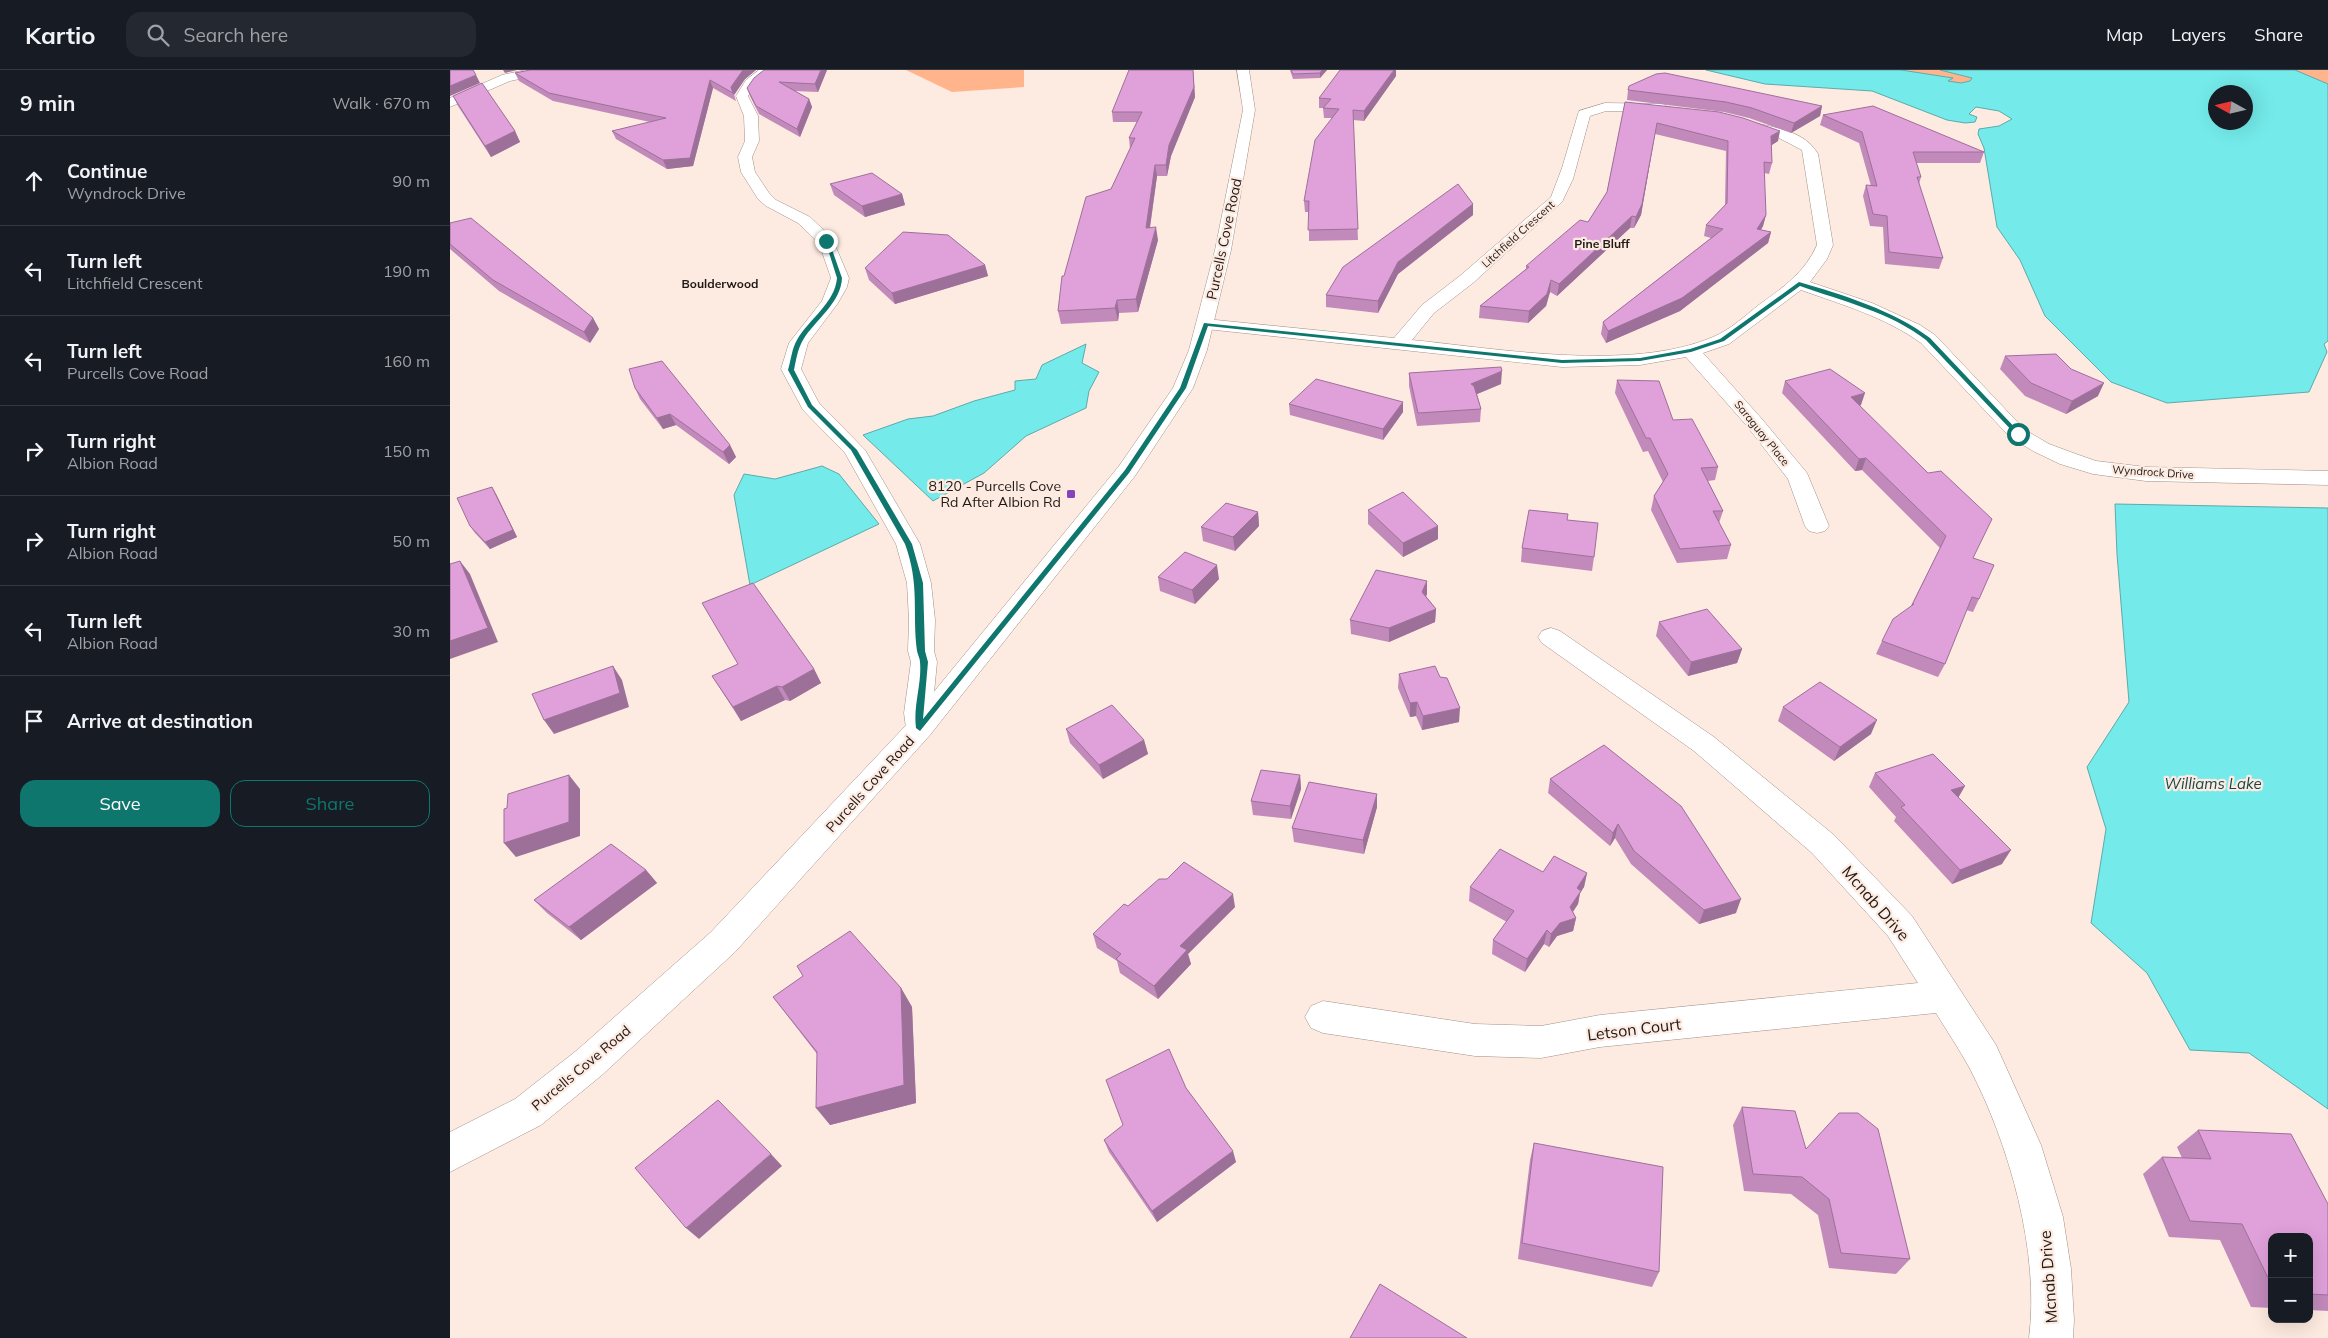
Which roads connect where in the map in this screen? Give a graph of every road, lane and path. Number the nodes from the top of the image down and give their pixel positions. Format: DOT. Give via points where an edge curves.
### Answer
graph roads {
  1 [pos="493,70"];
  2 [pos="543,70"];
  3 [pos="767,70"];
  4 [pos="1243,70"];
  5 [pos="506,78"];
  6 [pos="450,103"];
  7 [pos="1678,110"];
  8 [pos="1726,121"];
  9 [pos="1799,284"];
  10 [pos="1206,324"];
  11 [pos="1399,344"];
  12 [pos="1691,351"];
  13 [pos="2328,478"];
  14 [pos="1817,526"];
  15 [pos="1550,637"];
  16 [pos="920,728"];
  17 [pos="1946,996"];
  18 [pos="1323,1017"];
  19 [pos="450,1153"];
  20 [pos="2051,1338"];
  1 -- 5 [label="street"];
  2 -- 5 [label="street"];
  3 -- 16 [label="street" via="750,83 742,96 751,116 752,141 745,157 748,172 763,196 804,220 826,241 840,278 824,311 799,340 791,370 810,406 854,450 913,557 919,583 924,662 918,713"];
  4 -- 10 [label="street, Purcells Cove Road" via="1249,110"];
  5 -- 6 [label="street"];
  7 -- 11 [label="street, Litchfield Crescent" via="1629,106 1586,111 1566,171 1565,185 1557,199 1468,279 1428,309"];
  8 -- 9 [label="street" via="1787,136 1810,151 1825,245 1819,259"];
  9 -- 12 [label="street" via="1722,340"];
  9 -- 13 [label="street, Wyndrock Drive" via="1878,311 1916,330 2018,434 2068,459 2093,467 2146,474"];
  10 -- 11 [label="street"];
  10 -- 16 [label="street, Purcells Cove Road" via="1183,388 1127,471"];
  11 -- 12 [label="street" via="1562,361 1640,359"];
  12 -- 14 [label="street, Saraguay Place" via="1799,478"];
  15 -- 17 [label="street, Mcnab Drive" via="1704,744 1823,844 1900,926"];
  16 -- 19 [label="street, Purcells Cove Road" via="723,942 590,1064 528,1112"];
  17 -- 18 [label="street, Letson Court" via="1600,1031 1541,1042 1475,1040"];
  17 -- 20 [label="street, Mcnab Drive" via="1983,1057 2022,1145 2043,1217 2050,1269"];
}
